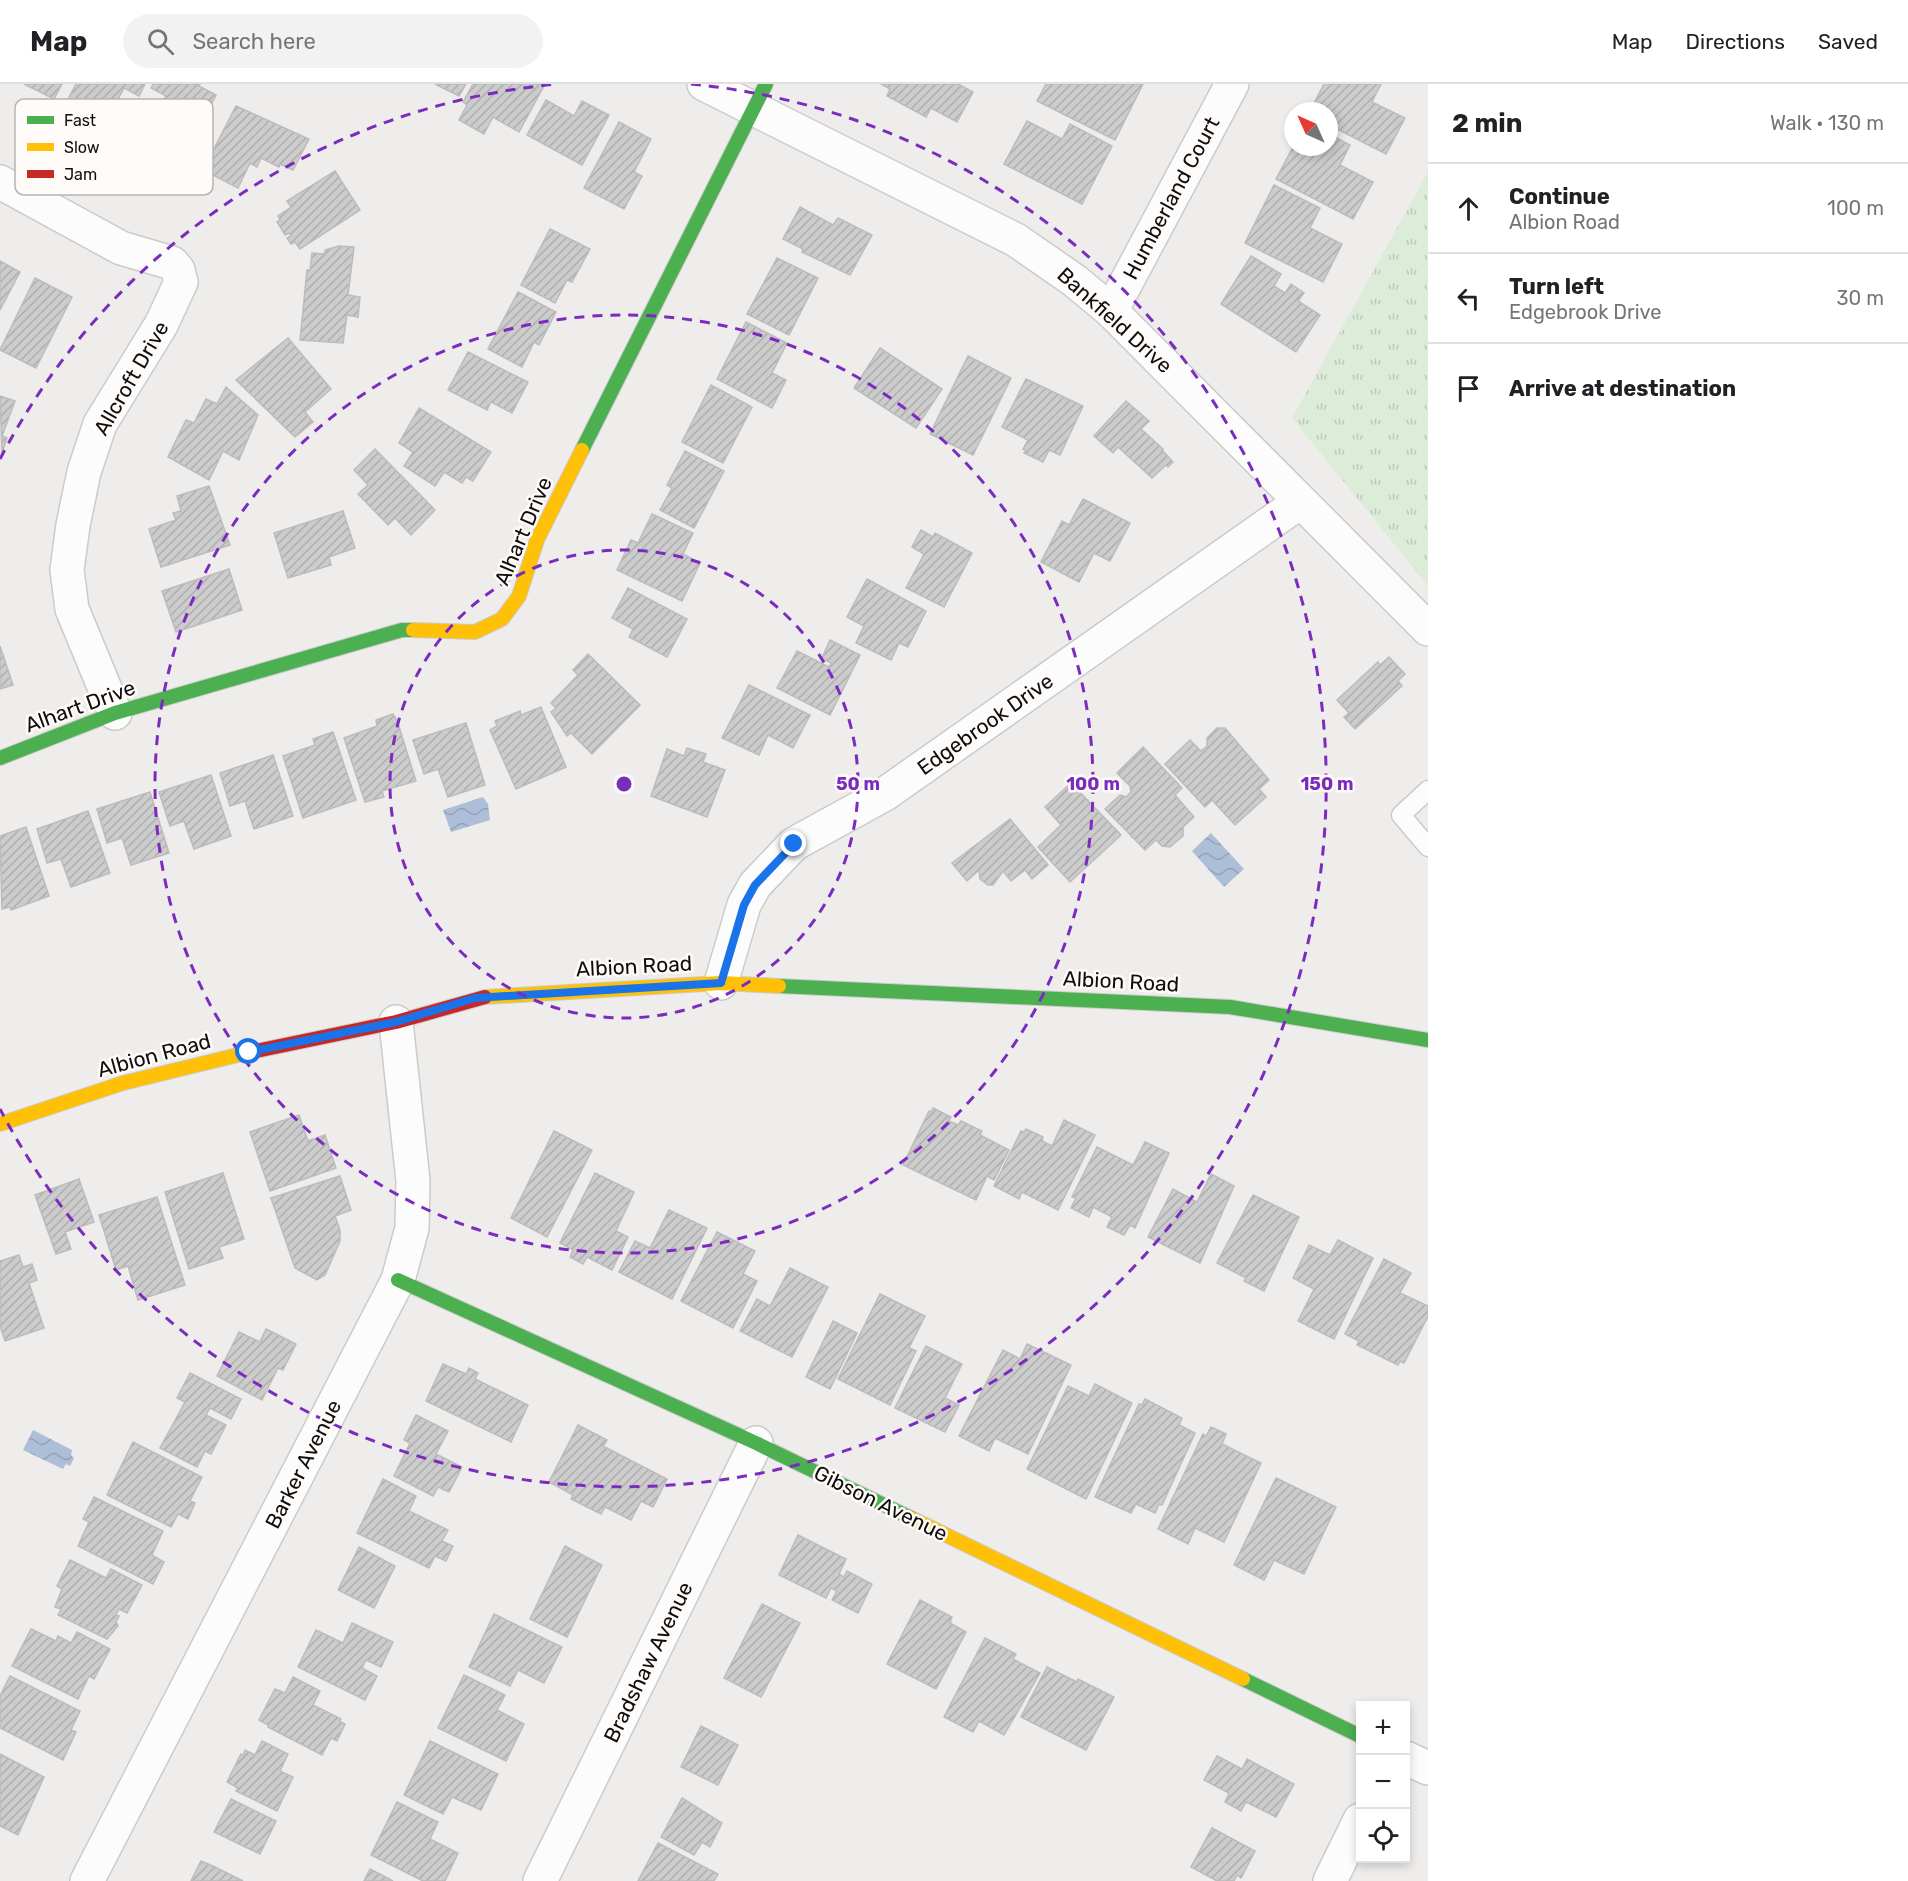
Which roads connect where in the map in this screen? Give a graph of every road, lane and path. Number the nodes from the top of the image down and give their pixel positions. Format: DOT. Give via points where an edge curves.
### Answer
graph roads {
  1 [pos="704,84"];
  2 [pos="1232,84"];
  3 [pos="760,97"];
  4 [pos="0,182"];
  5 [pos="15,190"];
  6 [pos="24,195"];
  7 [pos="1111,311"];
  8 [pos="1300,502"];
  9 [pos="1428,629"];
  10 [pos="115,713"];
  11 [pos="0,758"];
  12 [pos="1428,790"];
  13 [pos="1428,847"];
  14 [pos="721,983"];
  15 [pos="396,1022"];
  16 [pos="1428,1040"];
  17 [pos="0,1124"];
  18 [pos="398,1280"];
  19 [pos="756,1443"];
  20 [pos="1356,1734"];
  21 [pos="1410,1760"];
  22 [pos="1428,1768"];
  23 [pos="1356,1828"];
  24 [pos="87,1881"];
  25 [pos="540,1881"];
  26 [pos="1330,1881"];
  1 -- 3 [label="street, Bankfield Drive"];
  2 -- 7 [label="street, Humberland Court"];
  3 -- 7 [label="street, Bankfield Drive" via="802,131 1016,240 1076,281"];
  3 -- 10 [label="street, Alhart Drive" via="537,540 519,596 502,619 476,632 402,630"];
  4 -- 5 [label="street, Allcroft Drive"];
  6 -- 10 [label="street, Allcroft Drive" via="121,248 172,263 181,282 161,325 100,424 84,472 73,525 67,570 72,609"];
  7 -- 8 [label="street, Bankfield Drive"];
  8 -- 9 [label="street, Bankfield Drive"];
  8 -- 14 [label="street, Edgebrook Drive" via="885,794 794,844 755,885 744,905"];
  10 -- 11 [label="street, Alhart Drive"];
  12 -- 13 [label="lane" via="1401,815"];
  14 -- 15 [label="street, Albion Road" via="475,998"];
  14 -- 16 [label="street, Albion Road" via="1230,1007"];
  15 -- 17 [label="street, Albion Road" via="123,1083"];
  15 -- 18 [label="street, Barker Avenue" via="413,1181 412,1228"];
  18 -- 19 [label="street, Gibson Avenue"];
  18 -- 24 [label="street, Barker Avenue"];
  19 -- 20 [label="street, Gibson Avenue"];
  19 -- 25 [label="street, Bradshaw Avenue"];
  21 -- 22 [label="street"];
  23 -- 26 [label="street"];
}
